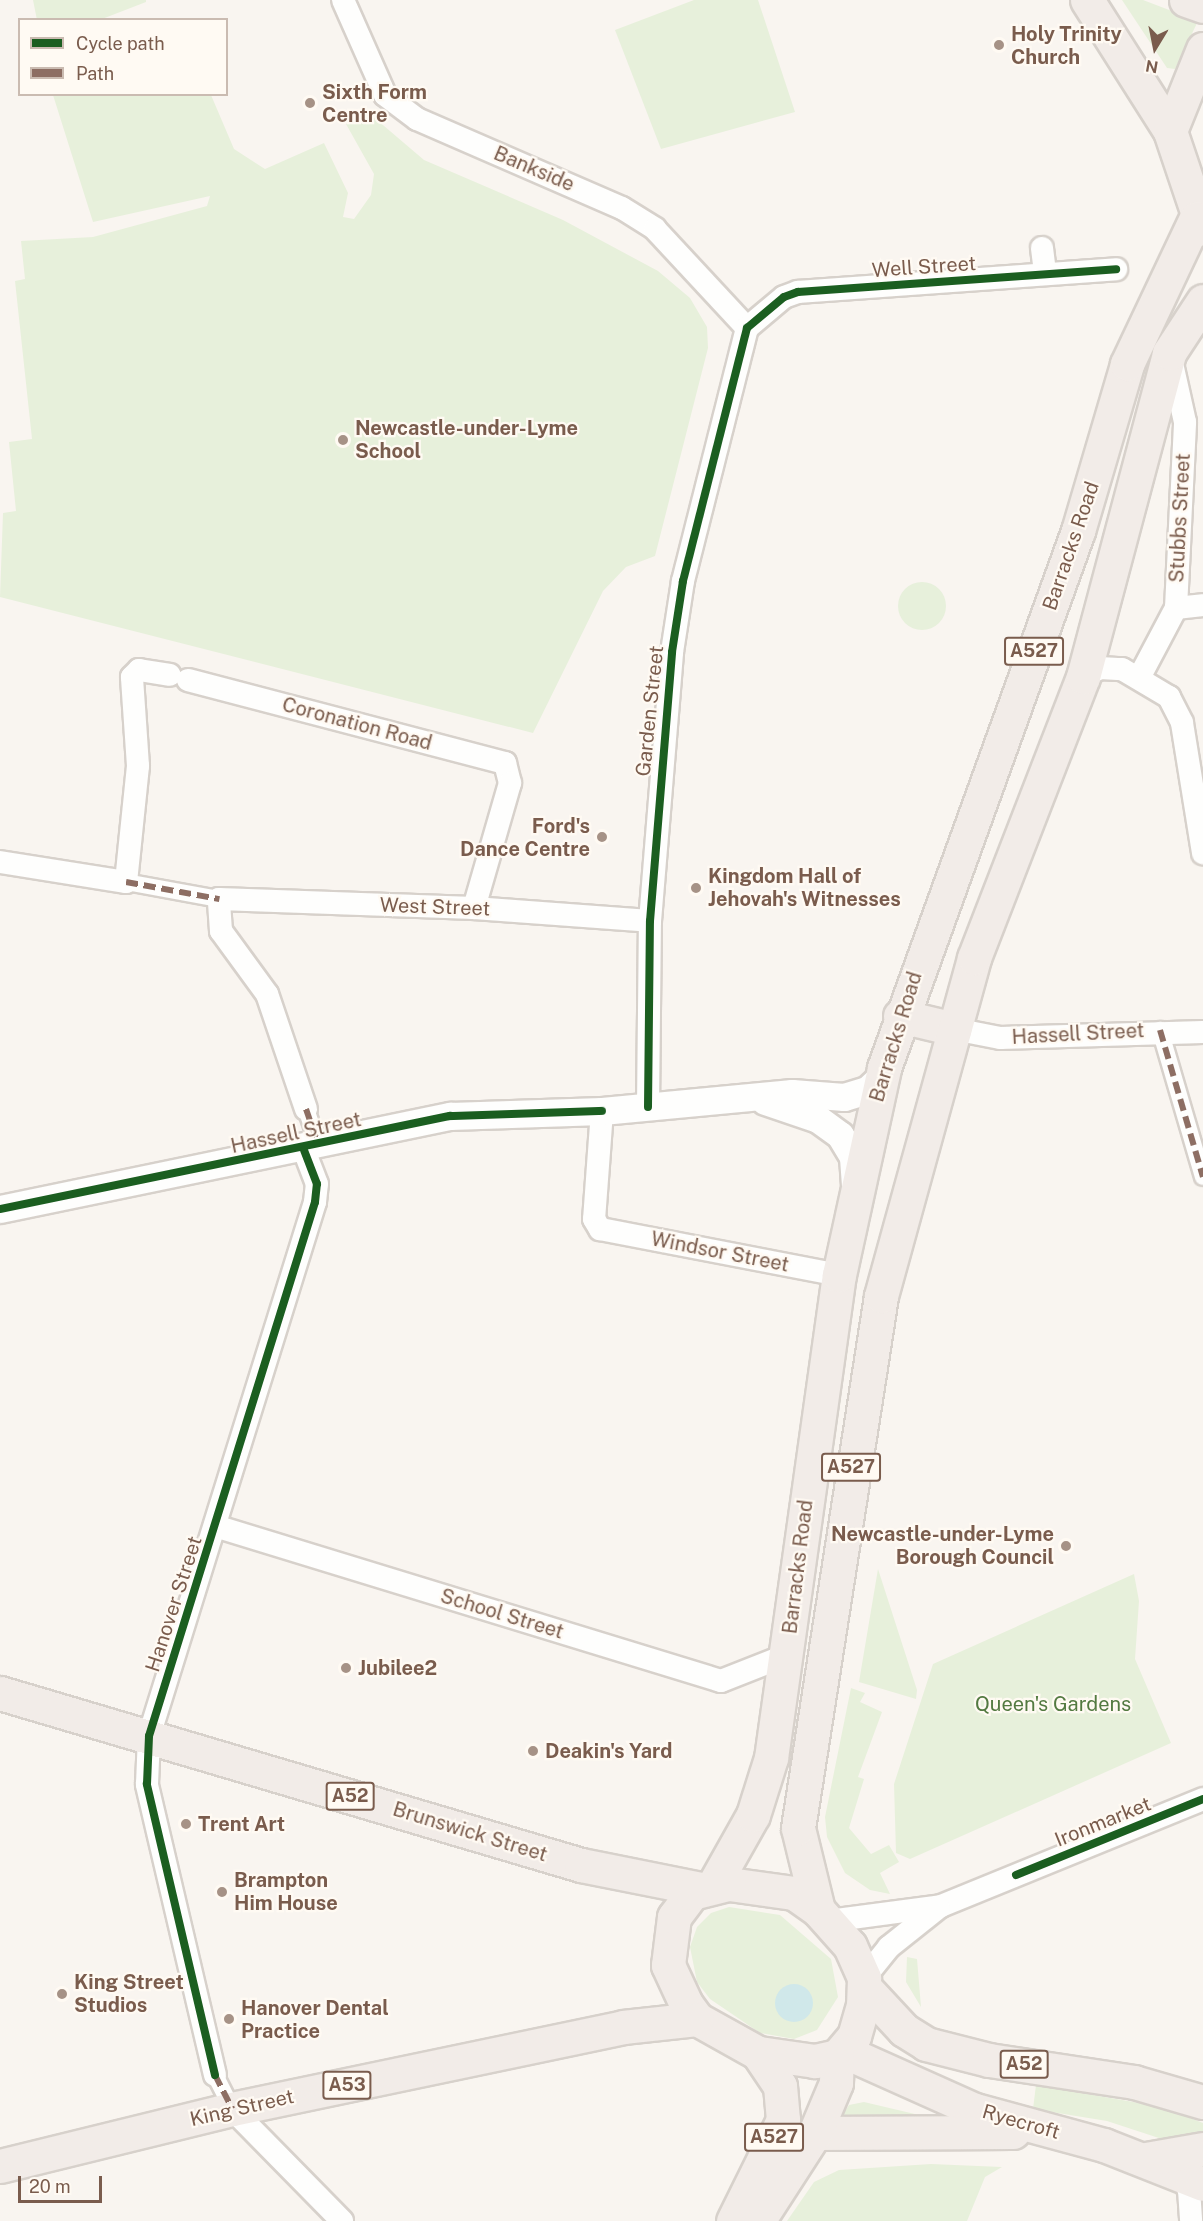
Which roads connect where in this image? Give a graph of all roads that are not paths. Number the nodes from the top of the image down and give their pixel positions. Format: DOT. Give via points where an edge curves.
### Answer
graph roads {
  1 [pos="343,0"];
  2 [pos="1087,0"];
  3 [pos="1186,0"];
  4 [pos="1203,6"];
  5 [pos="1203,49"];
  6 [pos="1170,131"];
  7 [pos="1200,224"];
  8 [pos="1042,248"];
  9 [pos="1116,269"];
  10 [pos="1045,274"];
  11 [pos="1203,301"];
  12 [pos="747,328"];
  13 [pos="1169,353"];
  14 [pos="1203,605"];
  15 [pos="1176,608"];
  16 [pos="1140,676"];
  17 [pos="1083,677"];
  18 [pos="1203,853"];
  19 [pos="0,862"];
  20 [pos="126,882"];
  21 [pos="219,899"];
  22 [pos="474,908"];
  23 [pos="650,921"];
  24 [pos="900,1016"];
  25 [pos="954,1029"];
  26 [pos="1161,1030"];
  27 [pos="1203,1032"];
  28 [pos="881,1077"];
  29 [pos="758,1100"];
  30 [pos="648,1107"];
  31 [pos="306,1109"];
  32 [pos="602,1111"];
  33 [pos="312,1148"];
  34 [pos="1203,1177"];
  35 [pos="855,1190"];
  36 [pos="0,1209"];
  37 [pos="839,1275"];
  38 [pos="215,1526"];
  39 [pos="787,1655"];
  40 [pos="0,1693"];
  41 [pos="149,1736"];
  42 [pos="1203,1799"];
  43 [pos="707,1887"];
  44 [pos="941,1906"];
  45 [pos="823,1916"];
  46 [pos="864,1983"];
  47 [pos="697,2019"];
  48 [pos="758,2053"];
  49 [pos="840,2054"];
  50 [pos="215,2076"];
  51 [pos="1203,2102"];
  52 [pos="232,2109"];
  53 [pos="815,2133"];
  54 [pos="1057,2133"];
  55 [pos="1203,2149"];
  56 [pos="1146,2159"];
  57 [pos="0,2166"];
  58 [pos="1191,2178"];
  59 [pos="342,2221"];
  60 [pos="733,2221"];
  61 [pos="758,2221"];
  62 [pos="1191,2221"];
  1 -- 12 [label="street, Bankside" via="385,95 417,119 622,208 655,229"];
  2 -- 6 [label="highway"];
  3 -- 4 [label="highway"];
  5 -- 6 [label="highway"];
  6 -- 7 [label="highway"];
  7 -- 24 [label="highway, Barracks Road / A527" via="1127,364 1078,531"];
  8 -- 10 [label="street"];
  9 -- 10 [label="street, Well Street"];
  10 -- 12 [label="street, Well Street" via="798,292 784,297"];
  11 -- 13 [label="highway, Barracks Road / A527"];
  12 -- 23 [label="street, Garden Street" via="683,581 660,762"];
  13 -- 15 [label="street, Stubbs Street" via="1185,422"];
  13 -- 17 [label="highway, Barracks Road / A527"];
  14 -- 15 [label="street"];
  15 -- 16 [label="street, Stubbs Street"];
  16 -- 17 [label="street" via="1100,668"];
  16 -- 18 [label="street" via="1169,697 1182,723"];
  17 -- 25 [label="highway, Barracks Road / A527" via="974,958"];
  19 -- 20 [label="street, West Street"];
  20 -- 21 [label="street, West Street"];
  20 -- 22 [label="street, Coronation Road" via="138,766 132,677 139,670 505,763 510,783"];
  21 -- 22 [label="street, West Street"];
  21 -- 31 [label="street" via="221,931 267,994"];
  22 -- 23 [label="street, West Street"];
  23 -- 30 [label="street, Garden Street"];
  24 -- 25 [label="highway"];
  24 -- 28 [label="highway, Barracks Road / A527"];
  25 -- 26 [label="street, Hassell Street" via="1000,1038"];
  25 -- 45 [label="highway, Barracks Road / A527" via="881,1296 798,1828"];
  26 -- 27 [label="street, Hassell Street"];
  26 -- 34 [label="street"];
  28 -- 29 [label="street, Hassell Street" via="867,1090 844,1097 792,1093"];
  28 -- 35 [label="highway, Barracks Road / A527"];
  29 -- 30 [label="street, Hassell Street"];
  29 -- 35 [label="street, Hassell Street" via="818,1119 840,1135 853,1157"];
  30 -- 32 [label="street, Hassell Street"];
  31 -- 33 [label="street"];
  32 -- 33 [label="street, Hassell Street" via="450,1116"];
  32 -- 37 [label="street, Windsor Street" via="594,1219 600,1229"];
  33 -- 36 [label="street, Hassell Street"];
  33 -- 38 [label="street, Hanover Street" via="315,1202"];
  35 -- 37 [label="highway, Barracks Road / A527"];
  37 -- 39 [label="highway, Barracks Road / A527"];
  38 -- 39 [label="street, School Street" via="721,1680 747,1674"];
  38 -- 41 [label="street, Hanover Street"];
  39 -- 43 [label="highway, Barracks Road / A527" via="771,1758 753,1815"];
  40 -- 41 [label="highway, Brunswick Street / A52"];
  41 -- 43 [label="highway, Brunswick Street / A52" via="581,1865"];
  41 -- 50 [label="street, Hanover Street" via="147,1784"];
  42 -- 44 [label="street, Ironmarket"];
  43 -- 45 [label="highway" via="777,1887"];
  43 -- 47 [label="highway" via="685,1899 674,1917 667,1955 672,1977"];
  44 -- 45 [label="street, Ironmarket"];
  44 -- 46 [label="street, Ironmarket" via="884,1951"];
  45 -- 46 [label="highway" via="850,1946"];
  46 -- 49 [label="highway" via="859,2026"];
  46 -- 51 [label="highway, A52" via="904,2030 926,2044 989,2060 1134,2082"];
  47 -- 48 [label="highway"];
  47 -- 52 [label="highway, King Street / A53" via="623,2027"];
  48 -- 49 [label="highway" via="815,2061"];
  48 -- 60 [label="highway, A527" via="780,2086 783,2120"];
  49 -- 53 [label="highway, A527" via="836,2083"];
  49 -- 54 [label="highway, Ryecroft" via="975,2110"];
  50 -- 52 [label="street, Hanover Street"];
  52 -- 57 [label="highway, King Street / A53"];
  52 -- 59 [label="street, Hanover Street"];
  53 -- 54 [label="highway"];
  53 -- 61 [label="highway, A527"];
  54 -- 56 [label="highway, Ryecroft"];
  55 -- 56 [label="highway"];
  56 -- 58 [label="highway, Ryecroft"];
  58 -- 62 [label="street"];
}
